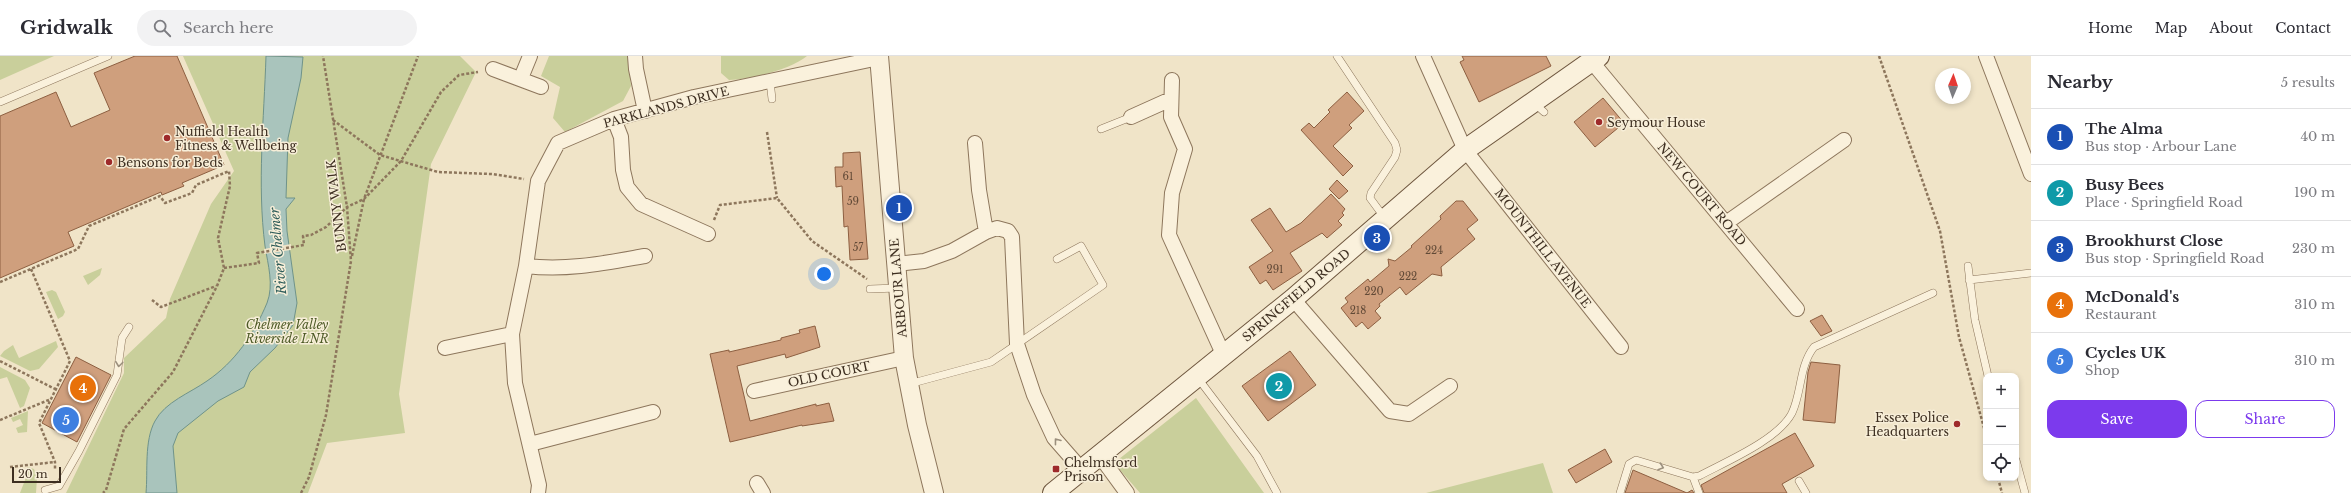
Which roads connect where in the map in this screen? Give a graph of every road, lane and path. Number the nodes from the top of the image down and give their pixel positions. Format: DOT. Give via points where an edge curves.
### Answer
graph roads {
  1 [pos="108,56"];
  2 [pos="323,56"];
  3 [pos="418,56"];
  4 [pos="530,56"];
  5 [pos="635,56"];
  6 [pos="1337,56"];
  7 [pos="1423,56"];
  8 [pos="1879,56"];
  9 [pos="1986,56"];
  10 [pos="879,57"];
  11 [pos="1596,59"];
  12 [pos="492,69"];
  13 [pos="521,78"];
  14 [pos="1172,80"];
  15 [pos="770,81"];
  16 [pos="541,87"];
  17 [pos="772,99"];
  18 [pos="1171,99"];
  19 [pos="0,102"];
  20 [pos="644,111"];
  21 [pos="1131,117"];
  22 [pos="614,119"];
  23 [pos="333,120"];
  24 [pos="1101,130"];
  25 [pos="767,132"];
  26 [pos="1844,140"];
  27 [pos="975,143"];
  28 [pos="1465,150"];
  29 [pos="380,155"];
  30 [pos="401,161"];
  31 [pos="2031,174"];
  32 [pos="538,181"];
  33 [pos="777,198"];
  34 [pos="364,199"];
  35 [pos="347,207"];
  36 [pos="1386,219"];
  37 [pos="1726,223"];
  38 [pos="986,232"];
  39 [pos="708,234"];
  40 [pos="645,256"];
  41 [pos="1057,259"];
  42 [pos="351,261"];
  43 [pos="896,264"];
  44 [pos="526,266"];
  45 [pos="1968,266"];
  46 [pos="224,268"];
  47 [pos="31,269"];
  48 [pos="2031,273"];
  49 [pos="1969,280"];
  50 [pos="0,282"];
  51 [pos="217,286"];
  52 [pos="898,288"];
  53 [pos="870,290"];
  54 [pos="1933,293"];
  55 [pos="1293,299"];
  56 [pos="152,300"];
  57 [pos="1797,309"];
  58 [pos="129,327"];
  59 [pos="512,334"];
  60 [pos="1017,344"];
  61 [pos="1621,347"];
  62 [pos="445,348"];
  63 [pos="1224,356"];
  64 [pos="904,358"];
  65 [pos="0,361"];
  66 [pos="1987,373"];
  67 [pos="1197,377"];
  68 [pos="908,384"];
  69 [pos="1450,386"];
  70 [pos="56,389"];
  71 [pos="754,391"];
  72 [pos="51,399"];
  73 [pos="653,412"];
  74 [pos="0,420"];
  75 [pos="1983,424"];
  76 [pos="530,444"];
  77 [pos="1100,456"];
  78 [pos="56,462"];
  79 [pos="10,467"];
  80 [pos="1082,470"];
  81 [pos="2019,472"];
  82 [pos="1693,477"];
  83 [pos="1799,481"];
  84 [pos="1999,481"];
  85 [pos="55,488"];
  86 [pos="45,490"];
  87 [pos="103,493"];
  88 [pos="301,493"];
  89 [pos="538,493"];
  90 [pos="934,493"];
  91 [pos="1053,493"];
  92 [pos="1127,493"];
  93 [pos="1277,493"];
  94 [pos="1620,493"];
  95 [pos="1698,493"];
  96 [pos="1806,493"];
  97 [pos="2002,493"];
  98 [pos="2024,493"];
  1 -- 19 [label="lane"];
  2 -- 23 [label="path, BUNNY WALK"];
  3 -- 29 [label="path"];
  4 -- 13 [label="street"];
  5 -- 20 [label="street"];
  6 -- 36 [label="lane" via="1395,142 1395,157 1370,198"];
  7 -- 28 [label="street, MOUNTHILL AVENUE"];
  8 -- 75 [label="path" via="1940,231 1959,337"];
  9 -- 31 [label="street"];
  10 -- 15 [label="street, PARKLANDS DRIVE"];
  10 -- 43 [label="street, ARBOUR LANE"];
  11 -- 28 [label="main road, SPRINGFIELD ROAD" via="1539,107"];
  11 -- 37 [label="street, NEW COURT ROAD"];
  12 -- 13 [label="street"];
  12 -- 30 [label="path" via="459,75 441,92"];
  13 -- 16 [label="street"];
  14 -- 18 [label="street"];
  15 -- 17 [label="lane"];
  15 -- 20 [label="street, PARKLANDS DRIVE" via="694,97"];
  18 -- 21 [label="street"];
  18 -- 63 [label="street" via="1171,117 1185,149 1172,193 1169,235"];
  20 -- 22 [label="street, PARKLANDS DRIVE"];
  21 -- 24 [label="lane"];
  22 -- 32 [label="street, PARKLANDS DRIVE" via="558,143"];
  22 -- 39 [label="street" via="621,137 620,170 627,187 641,204"];
  23 -- 29 [label="path"];
  23 -- 35 [label="path, BUNNY WALK"];
  25 -- 33 [label="path"];
  26 -- 37 [label="street"];
  27 -- 38 [label="street"];
  28 -- 36 [label="main road, SPRINGFIELD ROAD"];
  28 -- 61 [label="street, MOUNTHILL AVENUE"];
  29 -- 30 [label="path"];
  29 -- 34 [label="path"];
  30 -- 32 [label="path" via="438,172 492,174"];
  30 -- 34 [label="path"];
  32 -- 44 [label="street, PARKLANDS DRIVE"];
  33 -- 39 [label="path" via="720,205"];
  33 -- 53 [label="path" via="812,241 867,277"];
  34 -- 35 [label="path"];
  34 -- 42 [label="path"];
  35 -- 42 [label="path, BUNNY WALK"];
  35 -- 46 [label="path" via="326,227 303,236 304,245 257,253 259,263"];
  36 -- 55 [label="main road, SPRINGFIELD ROAD"];
  37 -- 57 [label="street, NEW COURT ROAD"];
  38 -- 43 [label="street" via="952,251 931,258"];
  38 -- 60 [label="street" via="1003,229 1012,237"];
  40 -- 44 [label="street" via="585,267"];
  41 -- 60 [label="lane" via="1081,246 1103,284"];
  42 -- 88 [label="path, BUNNY WALK" via="326,415"];
  43 -- 52 [label="street, ARBOUR LANE"];
  44 -- 59 [label="street, PARKLANDS DRIVE"];
  45 -- 49 [label="lane"];
  46 -- 47 [label="path" via="218,238 230,186 229,171 196,185 192,193 165,204 160,196 90,226 78,249"];
  46 -- 51 [label="path"];
  47 -- 50 [label="path"];
  47 -- 70 [label="path" via="70,361"];
  48 -- 49 [label="lane"];
  49 -- 66 [label="lane"];
  51 -- 56 [label="path" via="161,307"];
  51 -- 87 [label="path" via="173,372 124,429"];
  52 -- 53 [label="lane"];
  52 -- 64 [label="street, ARBOUR LANE"];
  54 -- 82 [label="lane" via="1814,347 1807,355 1792,412 1785,423 1770,436"];
  55 -- 63 [label="main road, SPRINGFIELD ROAD"];
  55 -- 69 [label="street" via="1390,411 1409,414"];
  58 -- 85 [label="lane, one-way" via="122,338 117,375 62,482"];
  59 -- 62 [label="street"];
  59 -- 76 [label="street, PARKLANDS DRIVE" via="515,383"];
  60 -- 68 [label="lane" via="991,362"];
  80 -- 60 [label="street, one-way" via="1054,438 1034,395"];
  63 -- 67 [label="main road, SPRINGFIELD ROAD"];
  64 -- 68 [label="street, ARBOUR LANE"];
  64 -- 71 [label="street, OLD COURT"];
  65 -- 70 [label="path"];
  67 -- 77 [label="main road, SPRINGFIELD ROAD"];
  67 -- 93 [label="lane" via="1257,456"];
  68 -- 90 [label="street, ARBOUR LANE"];
  70 -- 72 [label="path"];
  72 -- 74 [label="path"];
  72 -- 78 [label="path" via="39,423"];
  73 -- 76 [label="street"];
  76 -- 89 [label="street, PARKLANDS DRIVE" via="539,485"];
  77 -- 80 [label="main road, SPRINGFIELD ROAD"];
  77 -- 92 [label="street"];
  78 -- 79 [label="path"];
  78 -- 85 [label="path"];
  80 -- 91 [label="main road, SPRINGFIELD ROAD"];
  81 -- 98 [label="lane"];
  94 -- 82 [label="lane, one-way" via="1629,464 1636,460"];
  82 -- 95 [label="lane"];
  83 -- 96 [label="lane"];
  84 -- 97 [label="path"];
  85 -- 86 [label="lane"];
}
